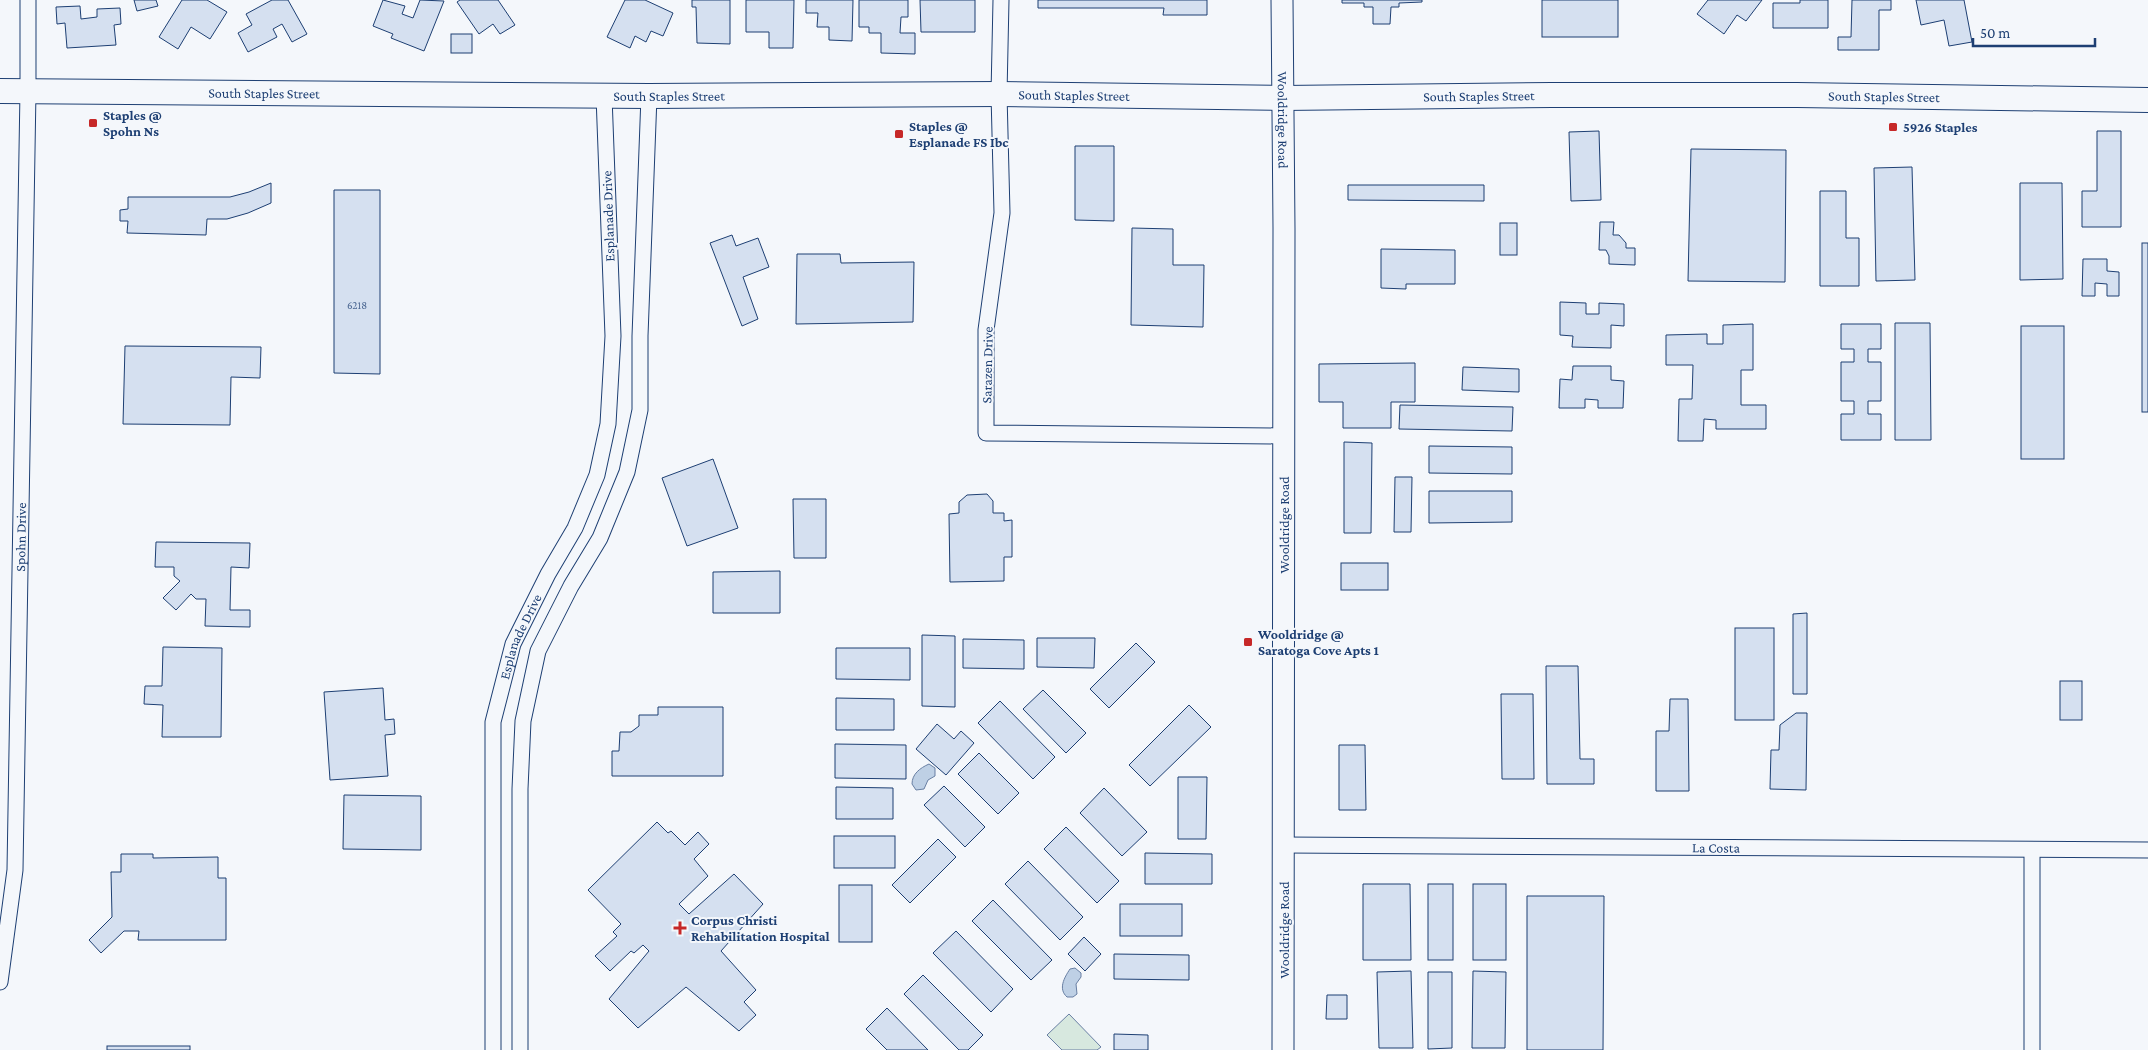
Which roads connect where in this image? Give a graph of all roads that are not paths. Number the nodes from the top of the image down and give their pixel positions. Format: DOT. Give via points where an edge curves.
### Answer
graph roads {
  1 [pos="28,0"];
  2 [pos="1000,0"];
  3 [pos="1282,0"];
  4 [pos="0,91"];
  5 [pos="28,91"];
  6 [pos="999,94"];
  7 [pos="604,96"];
  8 [pos="649,96"];
  9 [pos="1284,98"];
  10 [pos="2148,100"];
  11 [pos="613,336"];
  12 [pos="640,336"];
  13 [pos="1284,436"];
  14 [pos="588,496"];
  15 [pos="612,507"];
  16 [pos="520,789"];
  17 [pos="493,790"];
  18 [pos="1284,846"];
  19 [pos="2032,850"];
  20 [pos="2148,850"];
  21 [pos="0,982"];
  22 [pos="493,1050"];
  23 [pos="520,1050"];
  24 [pos="1283,1050"];
  25 [pos="2032,1050"];
  1 -- 5 [label="street, Spohn Drive"];
  2 -- 6 [label="street, Sarazen Drive"];
  3 -- 9 [label="main road, Wooldridge Road"];
  4 -- 5 [label="main road, South Staples Street"];
  5 -- 7 [label="main road, South Staples Street"];
  5 -- 21 [label="street, Spohn Drive" via="15,870"];
  6 -- 8 [label="main road, South Staples Street"];
  6 -- 9 [label="main road, South Staples Street"];
  6 -- 13 [label="street, Sarazen Drive" via="1002,212 986,330 986,433"];
  7 -- 8 [label="main road, South Staples Street"];
  7 -- 11 [label="street, Esplanade Drive"];
  8 -- 12 [label="street, Esplanade Drive"];
  9 -- 10 [label="main road, South Staples Street" via="1797,95"];
  9 -- 13 [label="main road, Wooldridge Road"];
  11 -- 12 [label="street"];
  11 -- 14 [label="street, Esplanade Drive" via="608,424 597,475"];
  12 -- 15 [label="street, Esplanade Drive" via="640,410 626,472"];
  13 -- 18 [label="main road, Wooldridge Road"];
  14 -- 15 [label="street"];
  14 -- 17 [label="street, Esplanade Drive" via="575,528 513,644 493,722"];
  15 -- 16 [label="street, Esplanade Drive" via="600,538 538,651 523,721"];
  16 -- 17 [label="street"];
  16 -- 23 [label="street, Esplanade Drive"];
  17 -- 22 [label="street, Esplanade Drive"];
  18 -- 19 [label="street, La Costa"];
  18 -- 24 [label="main road, Wooldridge Road"];
  19 -- 20 [label="street, La Costa"];
  19 -- 25 [label="street"];
}
